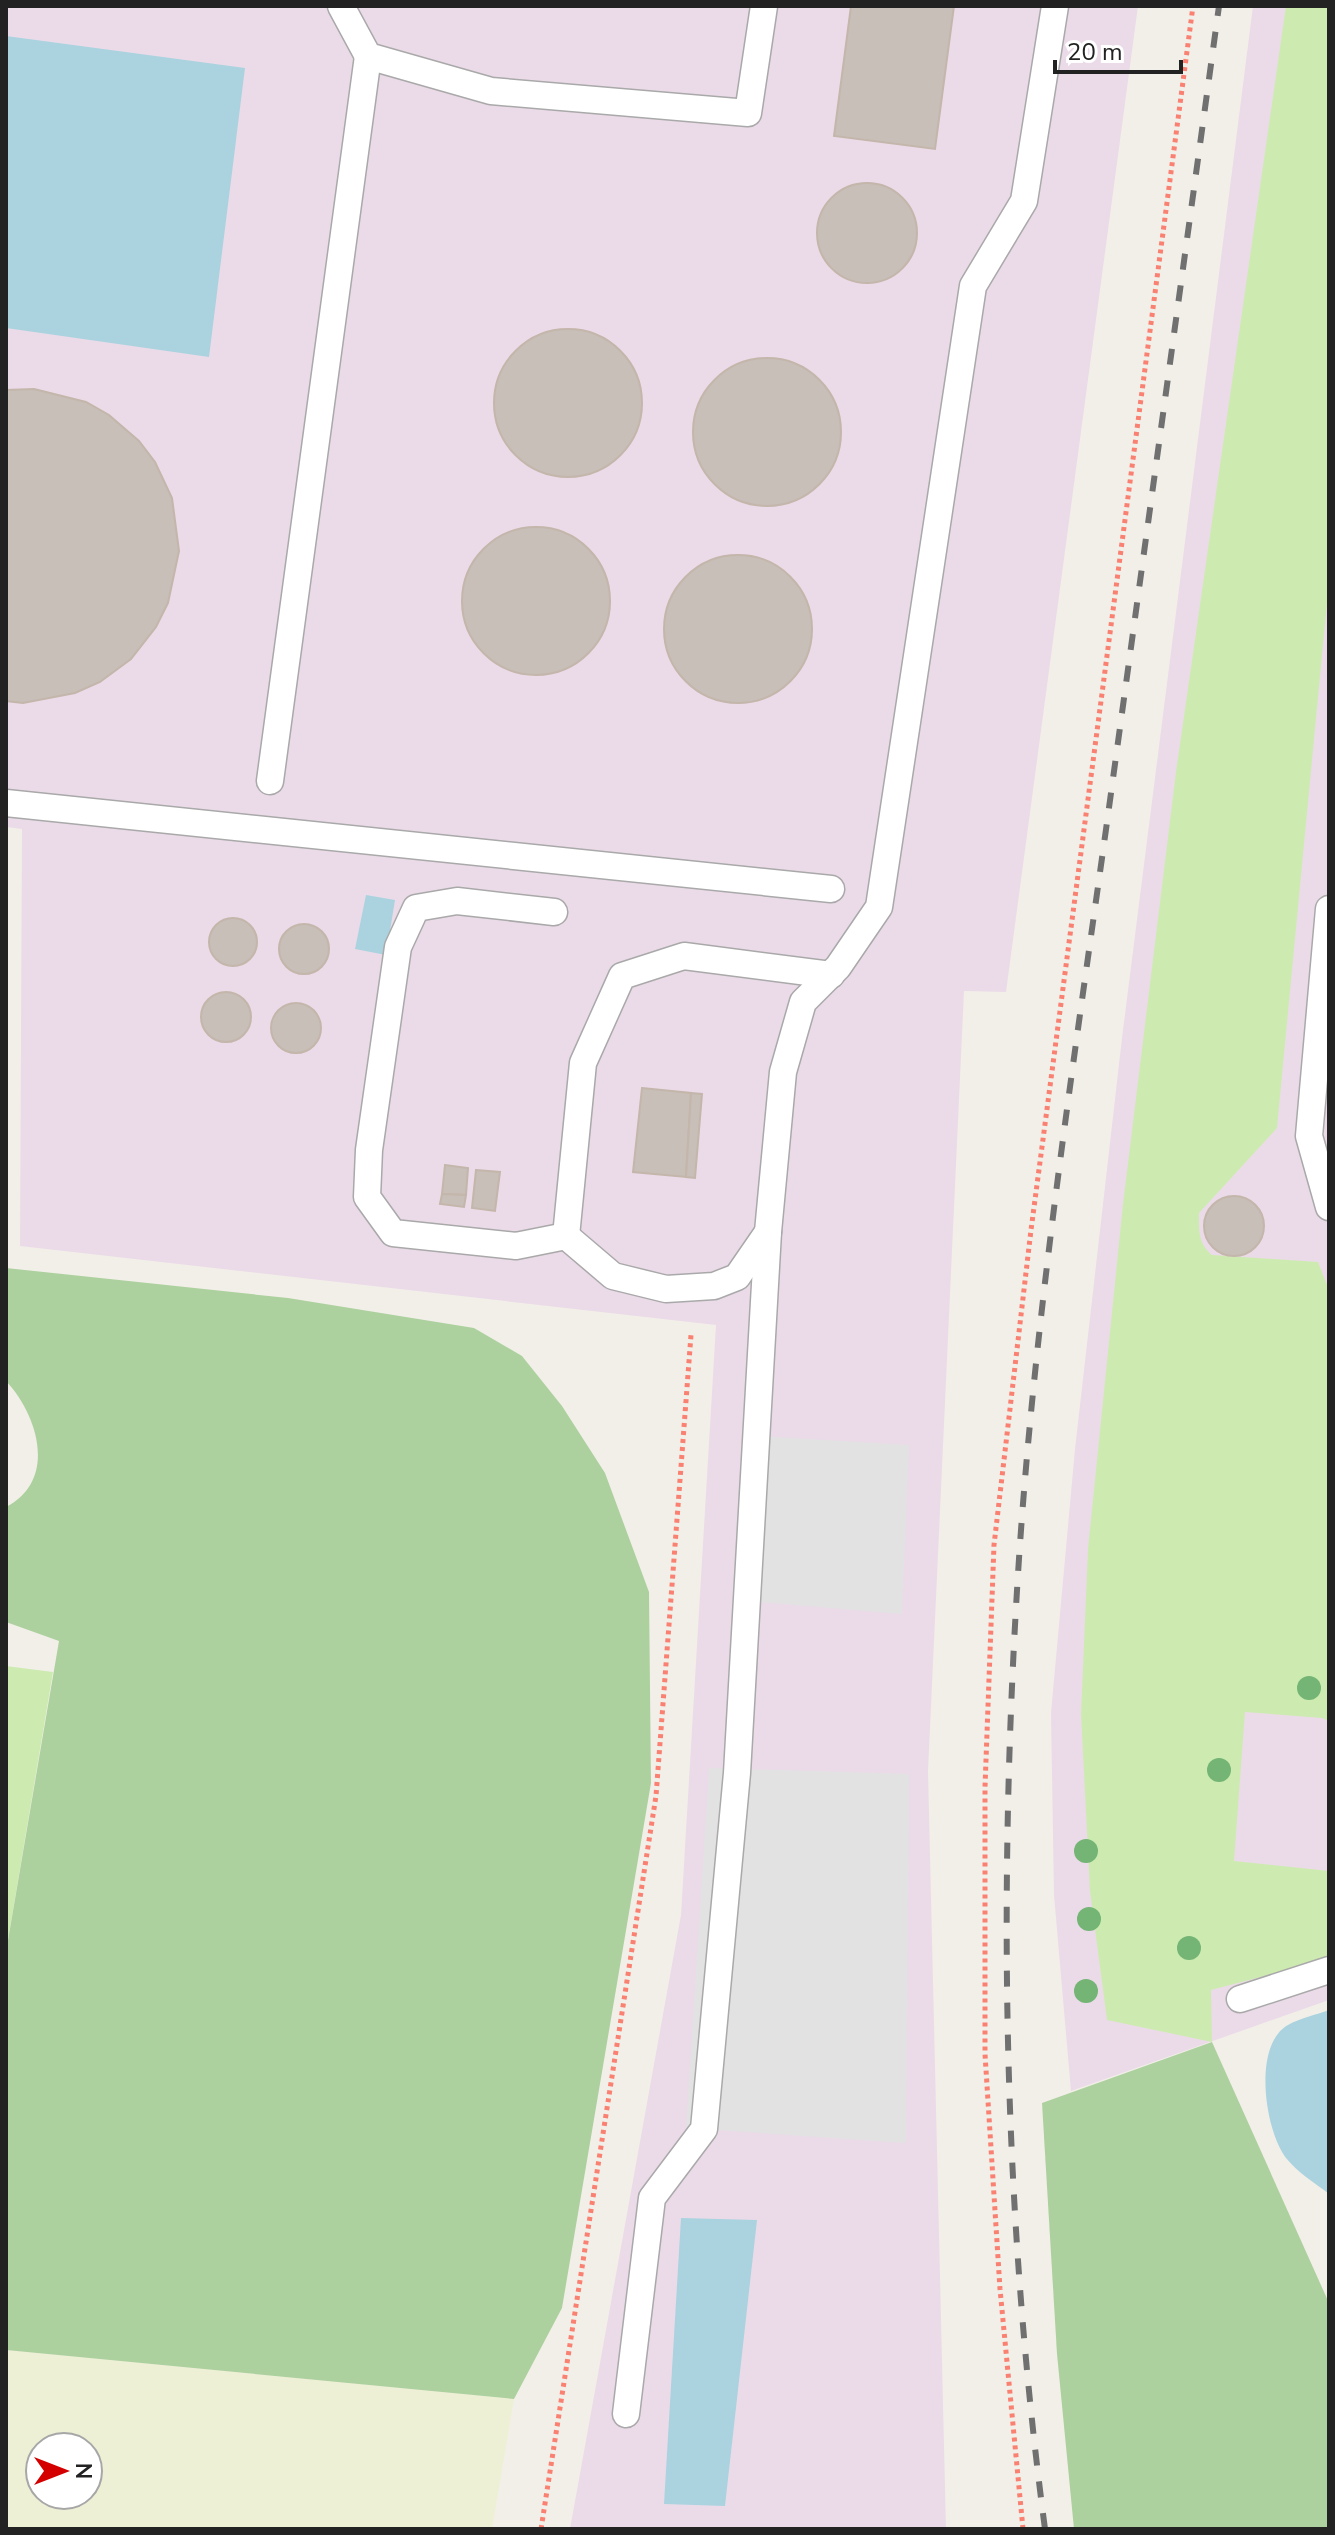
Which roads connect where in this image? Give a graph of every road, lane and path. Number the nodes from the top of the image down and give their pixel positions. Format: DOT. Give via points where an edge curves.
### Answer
graph roads {
  1 [pos="341,6"];
  2 [pos="764,6"];
  3 [pos="1055,6"];
  4 [pos="1193,6"];
  5 [pos="368,56"];
  6 [pos="270,781"];
  7 [pos="6,803"];
  8 [pos="831,889"];
  9 [pos="1329,909"];
  10 [pos="554,912"];
  11 [pos="831,975"];
  12 [pos="1329,1207"];
  13 [pos="768,1232"];
  14 [pos="566,1236"];
  15 [pos="691,1335"];
  16 [pos="1329,1970"];
  17 [pos="1240,1999"];
  18 [pos="626,2414"];
  19 [pos="541,2529"];
  20 [pos="1023,2529"];
  1 -- 5 [label="lane"];
  2 -- 5 [label="lane" via="748,113 491,91"];
  3 -- 11 [label="lane" via="1024,201 973,286 879,907"];
  4 -- 20 [label="path" via="994,1545 985,1787 985,2054"];
  5 -- 6 [label="lane"];
  7 -- 8 [label="lane"];
  9 -- 12 [label="lane" via="1309,1136"];
  10 -- 14 [label="lane" via="457,901 416,908 398,947 367,1197 393,1233 516,1246"];
  11 -- 13 [label="lane" via="803,1002 783,1072"];
  11 -- 14 [label="lane" via="684,956 622,976 583,1063"];
  13 -- 14 [label="lane" via="737,1277 714,1286 666,1289 613,1276"];
  13 -- 18 [label="lane" via="737,1773 704,2129 652,2198"];
  15 -- 19 [label="path" via="656,1796"];
  16 -- 17 [label="lane"];
}
